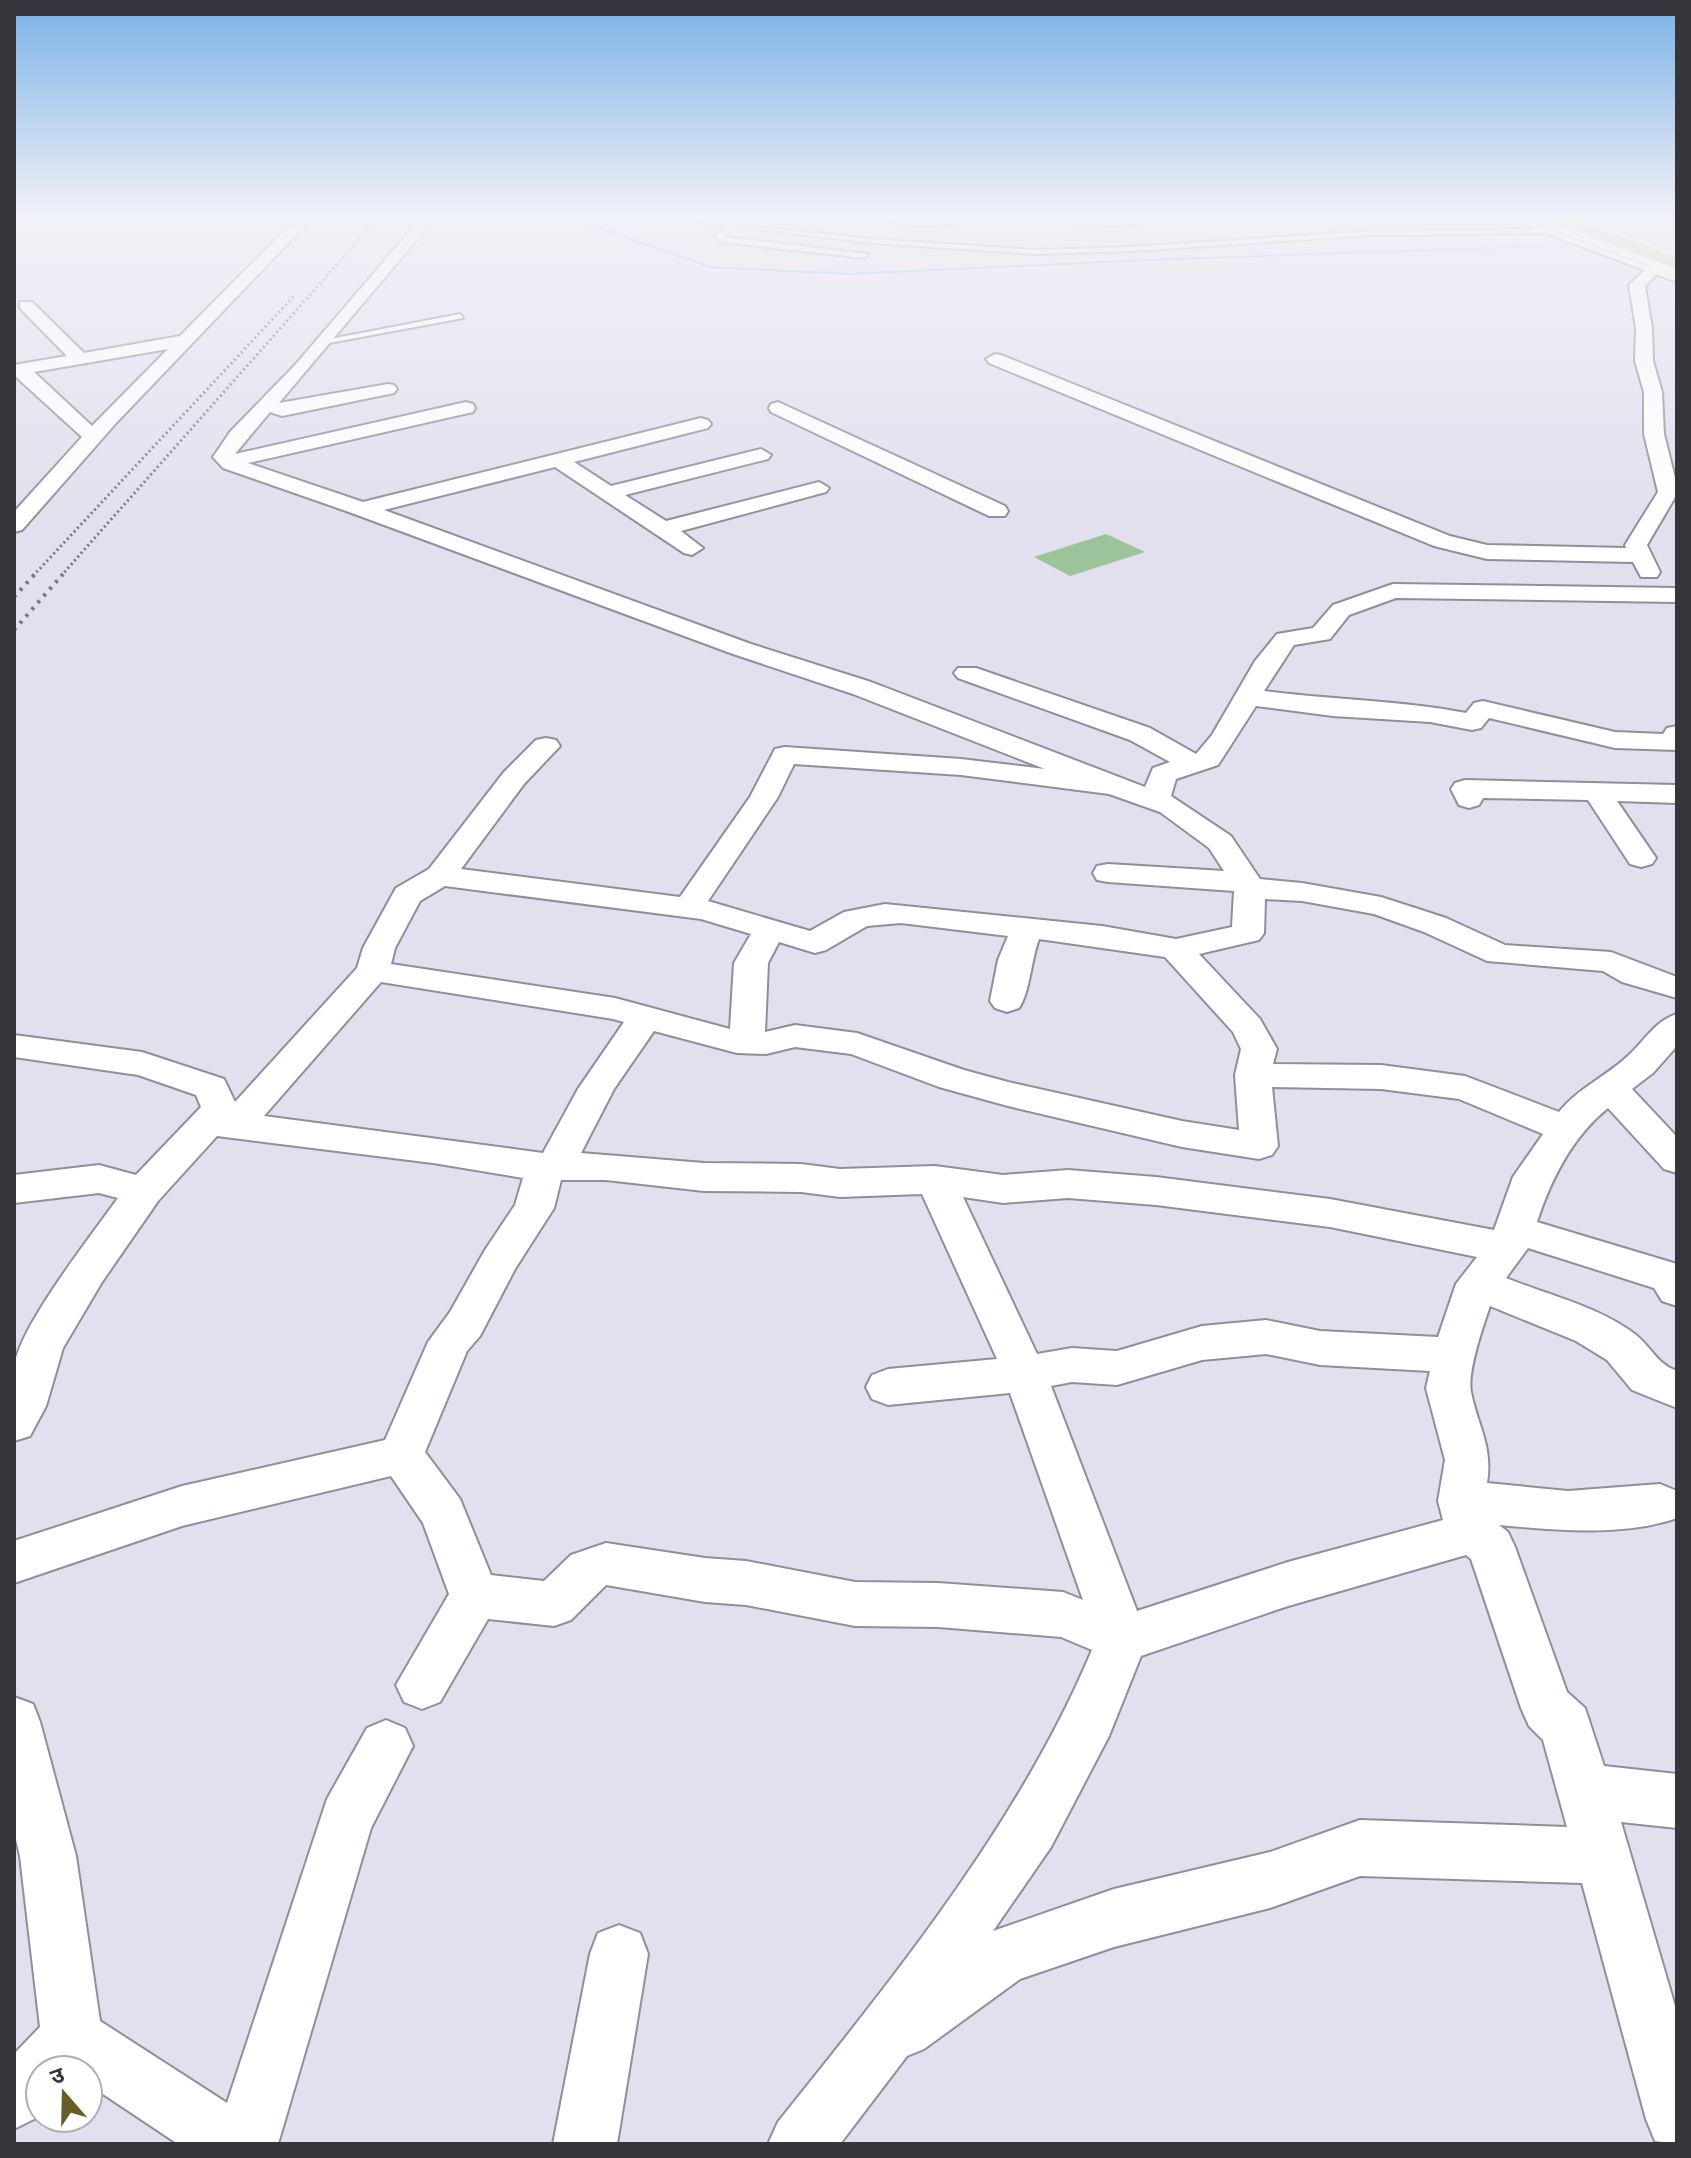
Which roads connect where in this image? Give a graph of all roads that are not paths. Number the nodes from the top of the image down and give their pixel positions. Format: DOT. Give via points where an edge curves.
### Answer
graph roads {
  1 [pos="40,319"];
  2 [pos="209,319"];
  3 [pos="343,319"];
  4 [pos="445,319"];
  5 [pos="1642,319"];
  6 [pos="189,340"];
  7 [pos="324,341"];
  8 [pos="80,359"];
  9 [pos="995,359"];
  10 [pos="18,370"];
  11 [pos="363,372"];
  12 [pos="388,389"];
  13 [pos="267,405"];
  14 [pos="466,408"];
  15 [pos="778,408"];
  16 [pos="429,417"];
  17 [pos="701,424"];
  18 [pos="93,437"];
  19 [pos="761,455"];
  20 [pos="558,460"];
  21 [pos="228,462"];
  22 [pos="819,488"];
  23 [pos="608,493"];
  24 [pos="361,509"];
  25 [pos="997,511"];
  26 [pos="18,516"];
  27 [pos="663,529"];
  28 [pos="692,548"];
  29 [pos="1640,555"];
  30 [pos="1675,597"];
  31 [pos="967,673"];
  32 [pos="1248,697"];
  33 [pos="1677,734"];
  34 [pos="546,746"];
  35 [pos="1193,764"];
  36 [pos="1114,786"];
  37 [pos="1597,793"];
  38 [pos="1677,794"];
  39 [pos="1469,799"];
  40 [pos="1155,801"];
  41 [pos="1641,858"];
  42 [pos="1108,873"];
  43 [pos="440,876"];
  44 [pos="1248,885"];
  45 [pos="688,908"];
  46 [pos="1027,928"];
  47 [pos="770,930"];
  48 [pos="1176,949"];
  49 [pos="373,971"];
  50 [pos="1677,988"];
  51 [pos="1007,1001"];
  52 [pos="646,1018"];
  53 [pos="1677,1025"];
  54 [pos="748,1042"];
  55 [pos="14,1046"];
  56 [pos="1253,1075"];
  57 [pos="1609,1087"];
  58 [pos="221,1124"];
  59 [pos="1566,1129"];
  60 [pos="1677,1160"];
  61 [pos="551,1166"];
  62 [pos="935,1180"];
  63 [pos="14,1189"];
  64 [pos="144,1191"];
  65 [pos="1510,1238"];
  66 [pos="1477,1284"];
  67 [pos="1677,1290"];
  68 [pos="1455,1355"];
  69 [pos="24,1367"];
  70 [pos="1025,1374"];
  71 [pos="888,1387"];
  72 [pos="1677,1390"];
  73 [pos="14,1423"];
  74 [pos="401,1455"];
  75 [pos="1660,1504"];
  76 [pos="1465,1515"];
  77 [pos="14,1562"];
  78 [pos="475,1596"];
  79 [pos="1122,1639"];
  80 [pos="422,1685"];
  81 [pos="386,1746"];
  82 [pos="17,1749"];
  83 [pos="1582,1791"];
  84 [pos="1677,1801"];
  85 [pos="1601,1856"];
  86 [pos="619,1954"];
  87 [pos="876,2048"];
  88 [pos="51,2054"];
  89 [pos="104,2084"];
  90 [pos="1674,2098"];
  91 [pos="234,2144"];
  92 [pos="246,2144"];
  93 [pos="585,2144"];
  94 [pos="800,2144"];
  1 -- 8 [label="street"];
  2 -- 6 [label="street"];
  3 -- 7 [label="street"];
  4 -- 7 [label="lane"];
  5 -- 29 [label="street" via="1654,434 1668,492 1636,545"];
  6 -- 8 [label="street"];
  6 -- 18 [label="street"];
  7 -- 13 [label="street"];
  8 -- 10 [label="street"];
  9 -- 29 [label="street" via="1442,541 1487,552"];
  10 -- 18 [label="street"];
  11 -- 12 [label="street"];
  12 -- 13 [label="street" via="282,410"];
  12 -- 16 [label="street"];
  13 -- 21 [label="street" via="230,446 223,457"];
  14 -- 16 [label="street"];
  15 -- 25 [label="street"];
  16 -- 21 [label="street"];
  17 -- 20 [label="street"];
  18 -- 26 [label="street"];
  19 -- 23 [label="street"];
  20 -- 23 [label="street"];
  20 -- 24 [label="street"];
  21 -- 24 [label="street"];
  22 -- 27 [label="street"];
  23 -- 27 [label="street"];
  24 -- 36 [label="street" via="862,688"];
  27 -- 28 [label="street"];
  29 -- 30 [label="street"];
  30 -- 32 [label="street" via="1393,591 1341,610 1321,634 1286,639"];
  31 -- 35 [label="street" via="1140,734"];
  32 -- 33 [label="street" via="1472,722 1483,709 1615,740 1673,743"];
  32 -- 35 [label="street" via="1208,759"];
  34 -- 43 [label="street" via="514,778"];
  35 -- 40 [label="street" via="1163,774"];
  36 -- 40 [label="street"];
  36 -- 45 [label="street" via="961,767 785,755 764,797"];
  37 -- 38 [label="street"];
  37 -- 39 [label="street" via="1465,789"];
  37 -- 41 [label="street"];
  40 -- 44 [label="street" via="1220,842"];
  42 -- 44 [label="street"];
  43 -- 45 [label="street"];
  43 -- 49 [label="street" via="407,895"];
  44 -- 48 [label="street" via="1248,933"];
  44 -- 50 [label="street" via="1381,906 1499,954 1611,962"];
  45 -- 47 [label="street"];
  46 -- 47 [label="street" via="905,912 860,916 832,928 815,943"];
  46 -- 48 [label="street"];
  46 -- 51 [label="street" via="1014,960"];
  47 -- 54 [label="street" via="751,963"];
  48 -- 56 [label="street" via="1248,1027 1259,1049"];
  49 -- 52 [label="street"];
  49 -- 58 [label="street"];
  52 -- 54 [label="street"];
  52 -- 61 [label="street" via="611,1061"];
  53 -- 57 [label="street" via="1640,1065"];
  54 -- 56 [label="street" via="795,1036 857,1044 1008,1094 1259,1146"];
  55 -- 58 [label="street" via="142,1064 211,1087"];
  56 -- 59 [label="street" via="1381,1077 1465,1088"];
  57 -- 59 [label="street"];
  57 -- 60 [label="street"];
  58 -- 61 [label="street"];
  58 -- 64 [label="street"];
  59 -- 65 [label="street" via="1532,1177"];
  61 -- 62 [label="street" via="840,1183"];
  61 -- 74 [label="street" via="534,1208 449,1342"];
  62 -- 65 [label="street" via="1003,1189 1068,1184 1220,1198"];
  62 -- 70 [label="street"];
  63 -- 64 [label="street" via="99,1179"];
  64 -- 69 [label="street"];
  65 -- 66 [label="street"];
  65 -- 67 [label="street" via="1669,1277"];
  66 -- 68 [label="street"];
  66 -- 72 [label="street" via="1591,1329 1622,1348 1647,1378"];
  68 -- 70 [label="street" via="1320,1348 1266,1337 1202,1343 1117,1368 1072,1365"];
  68 -- 76 [label="street" via="1448,1388 1468,1460"];
  69 -- 73 [label="street" via="24,1406"];
  70 -- 71 [label="street"];
  70 -- 79 [label="street"];
  74 -- 77 [label="street" via="182,1506"];
  74 -- 78 [label="street" via="443,1513"];
  75 -- 76 [label="street"];
  76 -- 79 [label="street" via="1455,1538 1288,1584"];
  76 -- 83 [label="street" via="1491,1547 1547,1708 1566,1726"];
  78 -- 79 [label="street" via="554,1604 588,1570 606,1564 855,1604 1063,1615"];
  78 -- 80 [label="street"];
  79 -- 87 [label="street" via="1090,1718 1031,1827"];
  81 -- 92 [label="street" via="346,1818"];
  82 -- 88 [label="street" via="48,1856"];
  83 -- 84 [label="street"];
  83 -- 85 [label="street"];
  85 -- 87 [label="street" via="1360,1848 1270,1880 1114,1918 1003,1956"];
  85 -- 90 [label="street"];
  86 -- 93 [label="street"];
  87 -- 94 [label="street"];
  89 -- 91 [label="street"];
}
